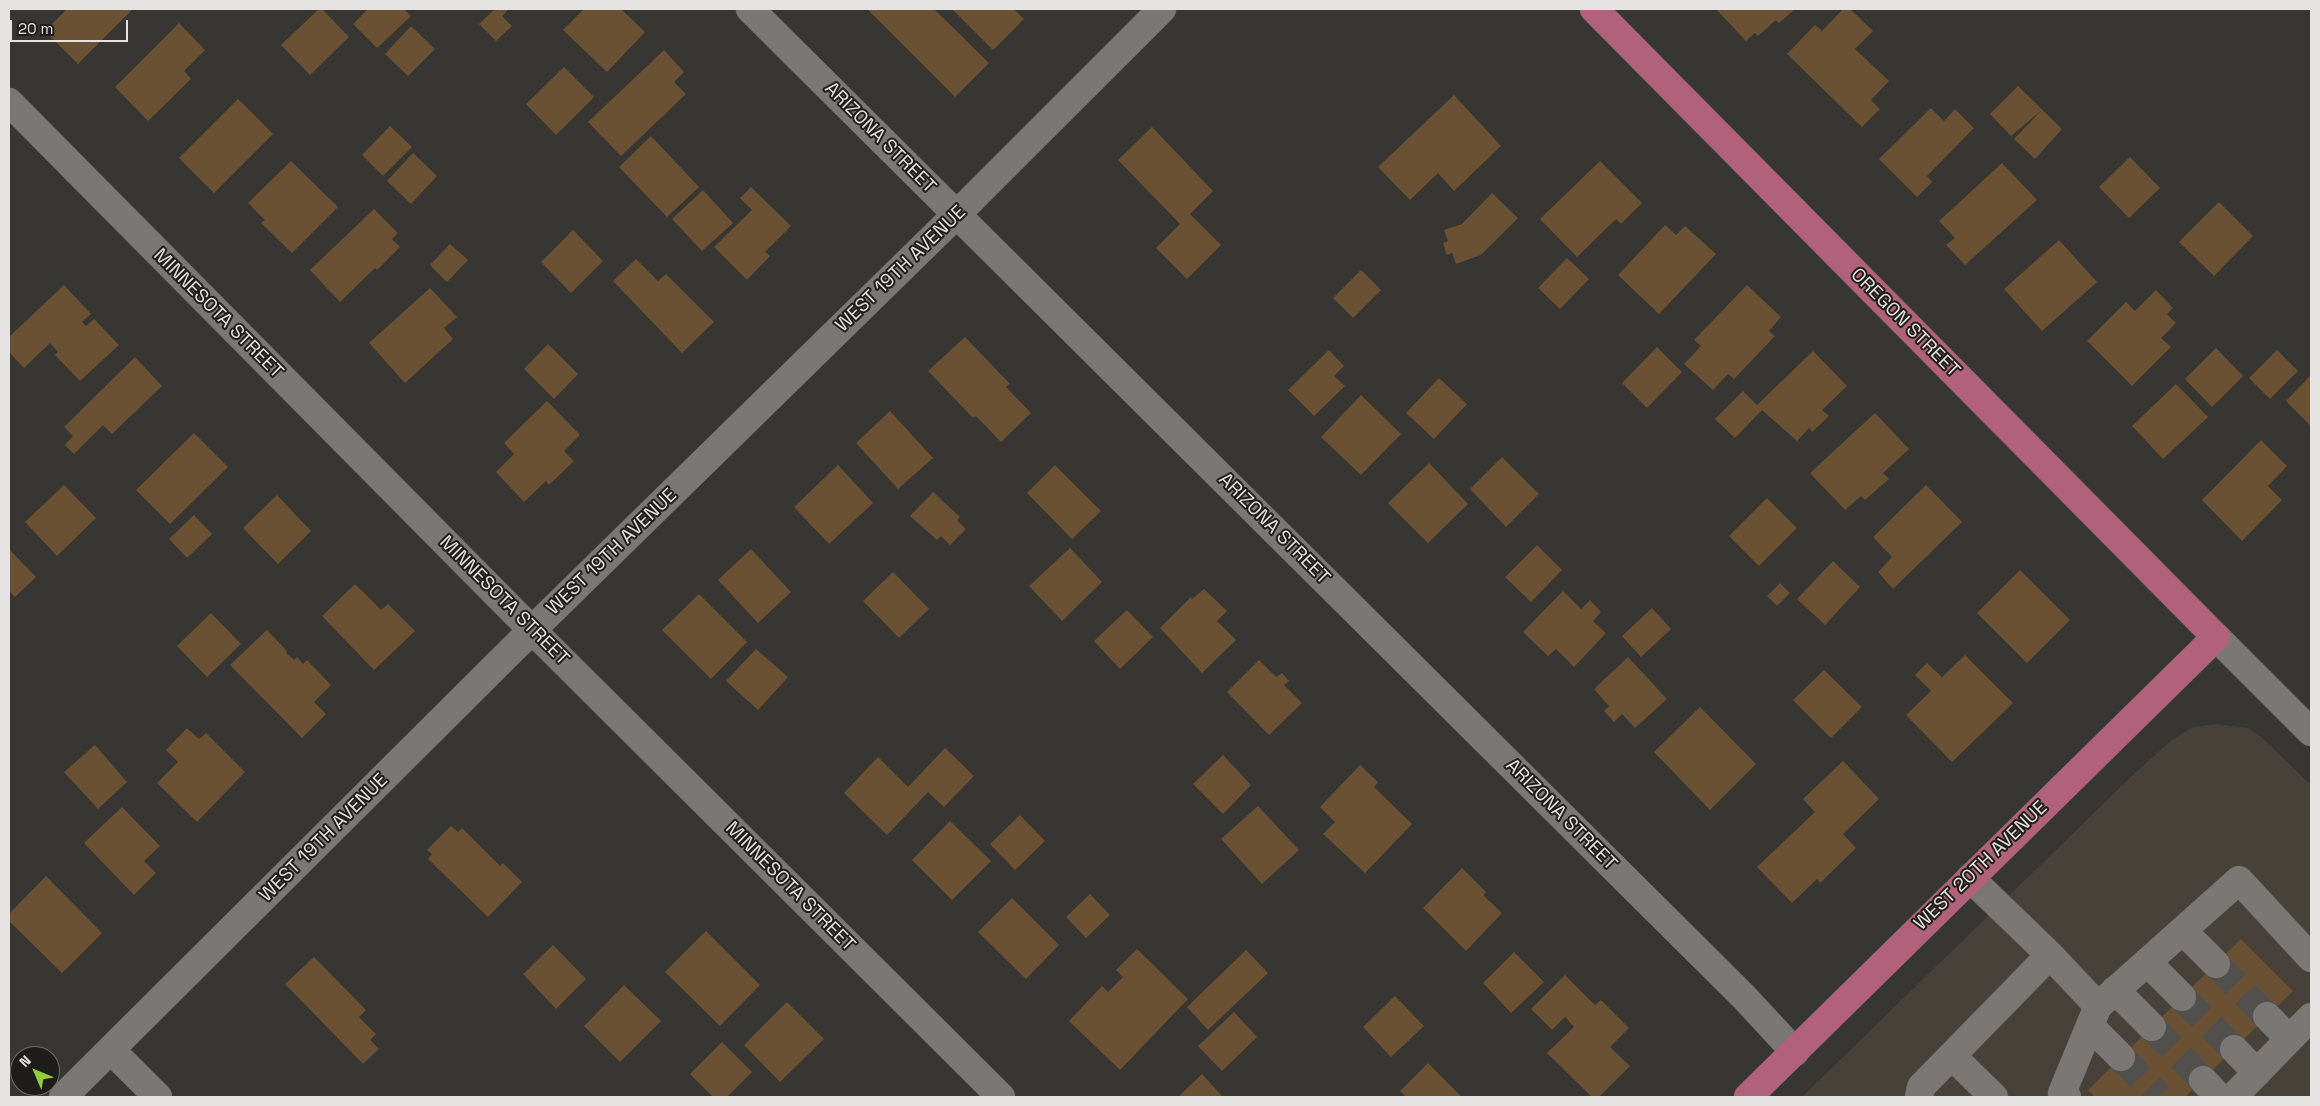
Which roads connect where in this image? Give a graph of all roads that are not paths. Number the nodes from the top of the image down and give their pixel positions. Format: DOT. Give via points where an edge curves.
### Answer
graph roads {
  1 [pos="750,9"];
  2 [pos="1162,9"];
  3 [pos="1594,9"];
  4 [pos="9,102"];
  5 [pos="957,214"];
  6 [pos="532,630"];
  7 [pos="2216,637"];
  8 [pos="2311,732"];
  9 [pos="1970,878"];
  10 [pos="2183,931"];
  11 [pos="2050,955"];
  12 [pos="2311,958"];
  13 [pos="2147,962"];
  14 [pos="2216,964"];
  15 [pos="2182,997"];
  16 [pos="2101,1007"];
  17 [pos="2268,1016"];
  18 [pos="2311,1017"];
  19 [pos="2152,1027"];
  20 [pos="2290,1039"];
  21 [pos="111,1050"];
  22 [pos="2234,1050"];
  23 [pos="1795,1052"];
  24 [pos="1952,1056"];
  25 [pos="2121,1057"];
  26 [pos="2256,1073"];
  27 [pos="63,1097"];
  28 [pos="158,1097"];
  29 [pos="1001,1097"];
  30 [pos="1748,1097"];
  31 [pos="1919,1097"];
  32 [pos="1994,1097"];
  33 [pos="2067,1097"];
  34 [pos="2233,1097"];
  1 -- 5 [label="street, ARIZONA STREET"];
  2 -- 5 [label="street, WEST 19TH AVENUE"];
  3 -- 7 [label="main road, OREGON STREET"];
  4 -- 6 [label="street, MINNESOTA STREET"];
  5 -- 6 [label="street, WEST 19TH AVENUE"];
  5 -- 23 [label="street, ARIZONA STREET" via="1737,990"];
  6 -- 21 [label="street, WEST 19TH AVENUE"];
  6 -- 29 [label="street, MINNESOTA STREET"];
  7 -- 8 [label="street"];
  7 -- 9 [label="main road, WEST 20TH AVENUE"];
  9 -- 11 [label="street"];
  9 -- 23 [label="main road, WEST 20TH AVENUE"];
  10 -- 12 [label="street" via="2238,880"];
  10 -- 13 [label="street"];
  10 -- 14 [label="street"];
  11 -- 16 [label="street"];
  11 -- 24 [label="street"];
  13 -- 15 [label="street"];
  13 -- 16 [label="street"];
  16 -- 19 [label="street"];
  16 -- 25 [label="street"];
  16 -- 33 [label="street" via="2062,1093"];
  17 -- 20 [label="street"];
  18 -- 20 [label="street"];
  20 -- 26 [label="street"];
  21 -- 27 [label="street, WEST 19TH AVENUE"];
  21 -- 28 [label="street"];
  22 -- 26 [label="street"];
  23 -- 30 [label="main road, WEST 20TH AVENUE"];
  24 -- 31 [label="street" via="1921,1087"];
  24 -- 32 [label="street"];
  26 -- 34 [label="street"];
}
